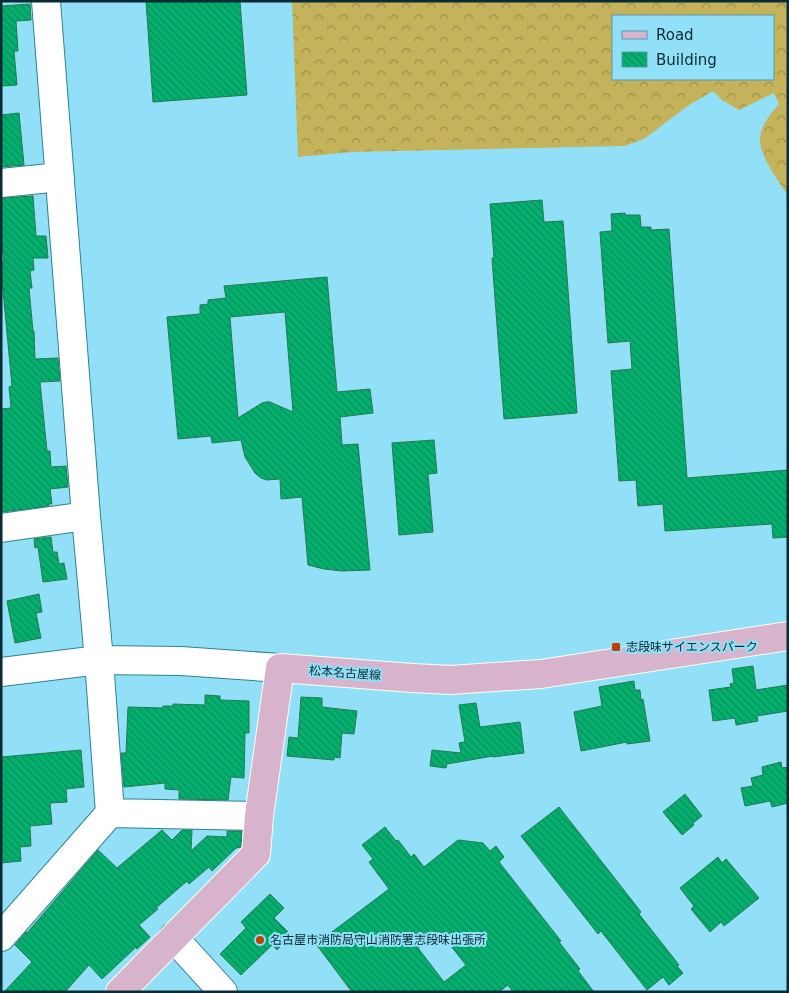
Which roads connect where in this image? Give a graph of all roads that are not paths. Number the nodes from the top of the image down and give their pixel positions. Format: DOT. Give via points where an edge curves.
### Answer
graph roads {
  1 [pos="46,1"];
  2 [pos="60,177"];
  3 [pos="1,183"];
  4 [pos="86,516"];
  5 [pos="1,528"];
  6 [pos="788,636"];
  7 [pos="99,660"];
  8 [pos="280,668"];
  9 [pos="1,672"];
  10 [pos="110,813"];
  11 [pos="259,816"];
  12 [pos="1,937"];
  13 [pos="173,937"];
  14 [pos="120,992"];
  15 [pos="223,992"];
  1 -- 2 [label="street"];
  2 -- 3 [label="street"];
  2 -- 4 [label="street"];
  4 -- 5 [label="street"];
  4 -- 7 [label="street"];
  6 -- 8 [label="main road, 松本名古屋線" via="541,674 450,680"];
  7 -- 8 [label="street" via="180,661"];
  7 -- 9 [label="street"];
  7 -- 10 [label="street"];
  8 -- 11 [label="main road"];
  10 -- 11 [label="street"];
  10 -- 12 [label="street"];
  11 -- 13 [label="main road" via="256,854"];
  13 -- 14 [label="main road"];
  13 -- 15 [label="street"];
}
